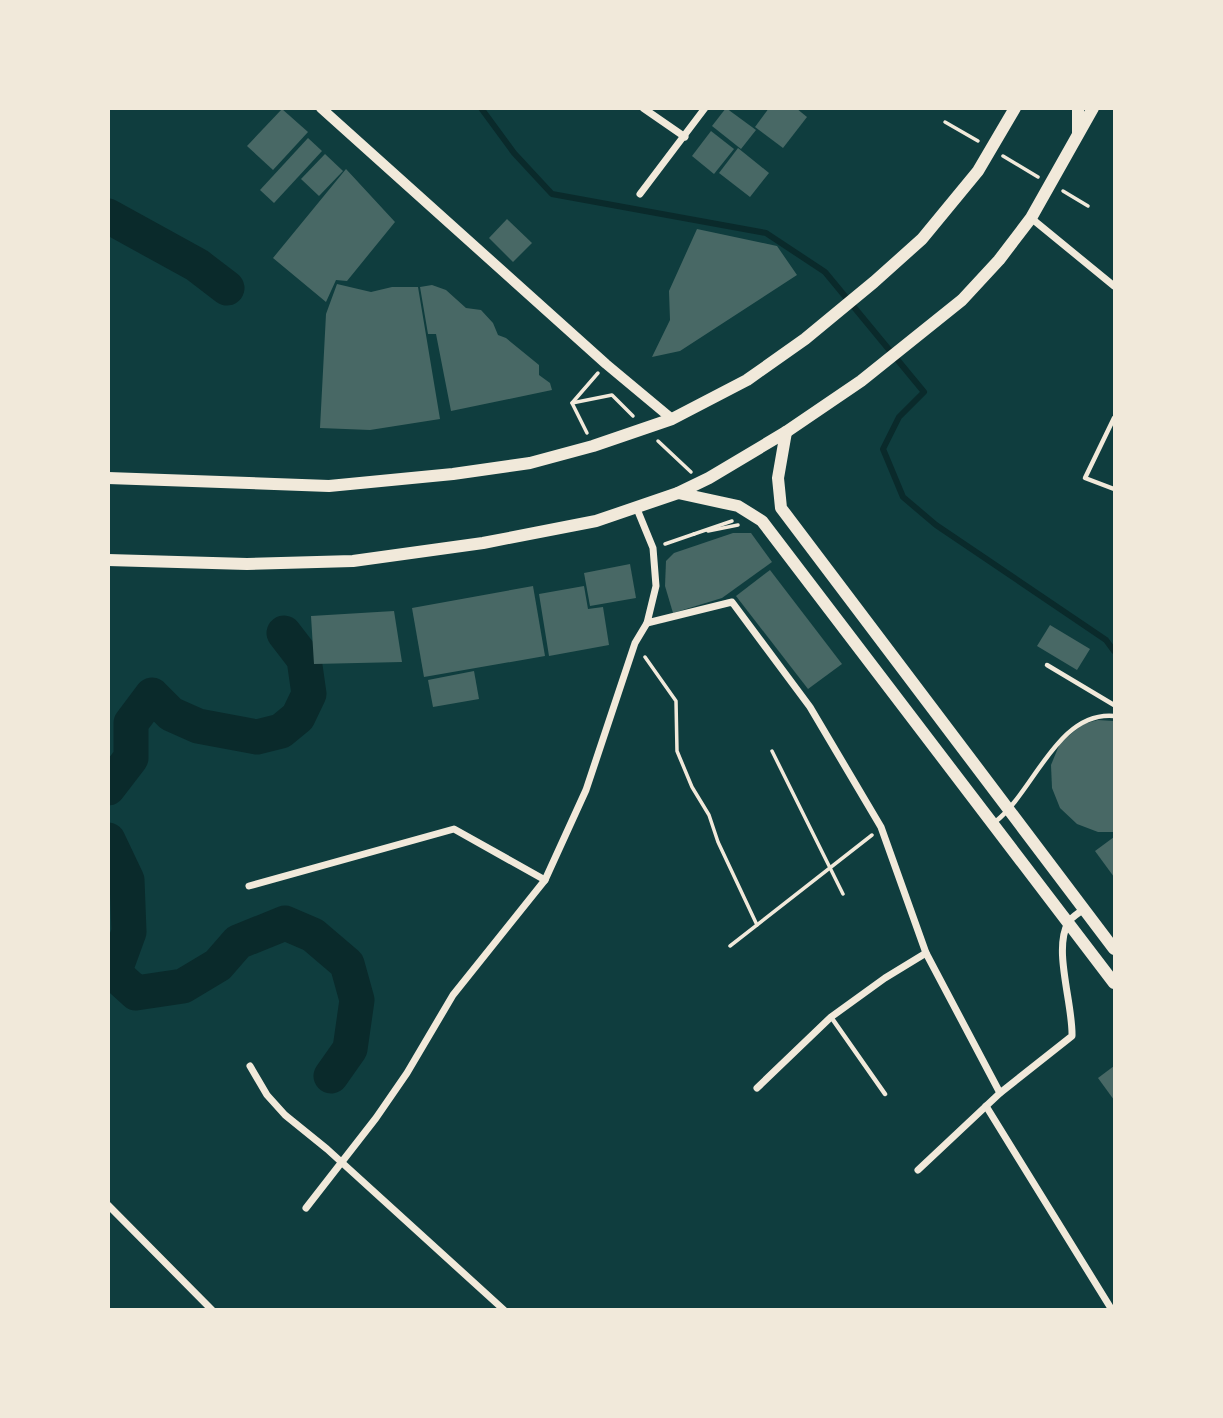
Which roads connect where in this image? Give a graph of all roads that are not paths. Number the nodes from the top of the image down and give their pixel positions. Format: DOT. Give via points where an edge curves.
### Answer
graph roads {
  1 [pos="321,108"];
  2 [pos="643,108"];
  3 [pos="705,108"];
  4 [pos="1015,108"];
  5 [pos="1078,108"];
  6 [pos="1093,108"];
  7 [pos="1078,137"];
  8 [pos="685,138"];
  9 [pos="640,194"];
  10 [pos="1031,218"];
  11 [pos="1115,286"];
  12 [pos="1115,418"];
  13 [pos="673,419"];
  14 [pos="786,432"];
  15 [pos="108,478"];
  16 [pos="1115,489"];
  17 [pos="678,493"];
  18 [pos="637,509"];
  19 [pos="108,560"];
  20 [pos="647,623"];
  21 [pos="1047,665"];
  22 [pos="1115,705"];
  23 [pos="1115,716"];
  24 [pos="1010,811"];
  25 [pos="993,824"];
  26 [pos="545,880"];
  27 [pos="249,886"];
  28 [pos="1084,909"];
  29 [pos="1068,922"];
  30 [pos="1115,949"];
  31 [pos="926,953"];
  32 [pos="1115,983"];
  33 [pos="831,1017"];
  34 [pos="250,1066"];
  35 [pos="757,1088"];
  36 [pos="1000,1093"];
  37 [pos="885,1094"];
  38 [pos="986,1105"];
  39 [pos="342,1163"];
  40 [pos="918,1170"];
  41 [pos="108,1205"];
  42 [pos="306,1208"];
  43 [pos="212,1310"];
  44 [pos="504,1310"];
  45 [pos="1112,1310"];
  1 -- 13 [label="street"];
  2 -- 8 [label="street"];
  3 -- 8 [label="street"];
  4 -- 13 [label="main road" via="971,179 922,239 843,309 747,380"];
  5 -- 7 [label="main road"];
  6 -- 7 [label="main road"];
  7 -- 10 [label="main road"];
  8 -- 9 [label="street"];
  10 -- 11 [label="street"];
  10 -- 14 [label="main road" via="962,300"];
  12 -- 16 [label="lane" via="1085,478"];
  13 -- 15 [label="main road" via="530,463 453,474 330,486"];
  14 -- 17 [label="main road"];
  14 -- 24 [label="main road" via="778,478 781,508"];
  17 -- 18 [label="main road"];
  17 -- 25 [label="main road" via="738,506 762,521"];
  18 -- 19 [label="main road" via="596,522 483,543 353,561"];
  18 -- 20 [label="street" via="653,548 656,586"];
  20 -- 26 [label="street" via="635,643 586,790"];
  20 -- 31 [label="street" via="732,602 810,707 881,827"];
  21 -- 22 [label="lane"];
  23 -- 24 [label="lane" via="1092,718 1066,735"];
  24 -- 25 [label="lane"];
  24 -- 28 [label="main road"];
  25 -- 29 [label="main road"];
  26 -- 27 [label="street" via="454,828"];
  26 -- 39 [label="street" via="453,995 407,1073"];
  28 -- 29 [label="street"];
  28 -- 30 [label="main road"];
  29 -- 32 [label="main road"];
  29 -- 36 [label="street" via="1061,952 1072,1036"];
  31 -- 33 [label="street"];
  31 -- 36 [label="street"];
  33 -- 35 [label="street"];
  33 -- 37 [label="lane"];
  34 -- 39 [label="street" via="285,1115"];
  36 -- 38 [label="street"];
  38 -- 40 [label="street"];
  38 -- 45 [label="street"];
  39 -- 42 [label="street"];
  39 -- 44 [label="street"];
  41 -- 43 [label="street"];
}
